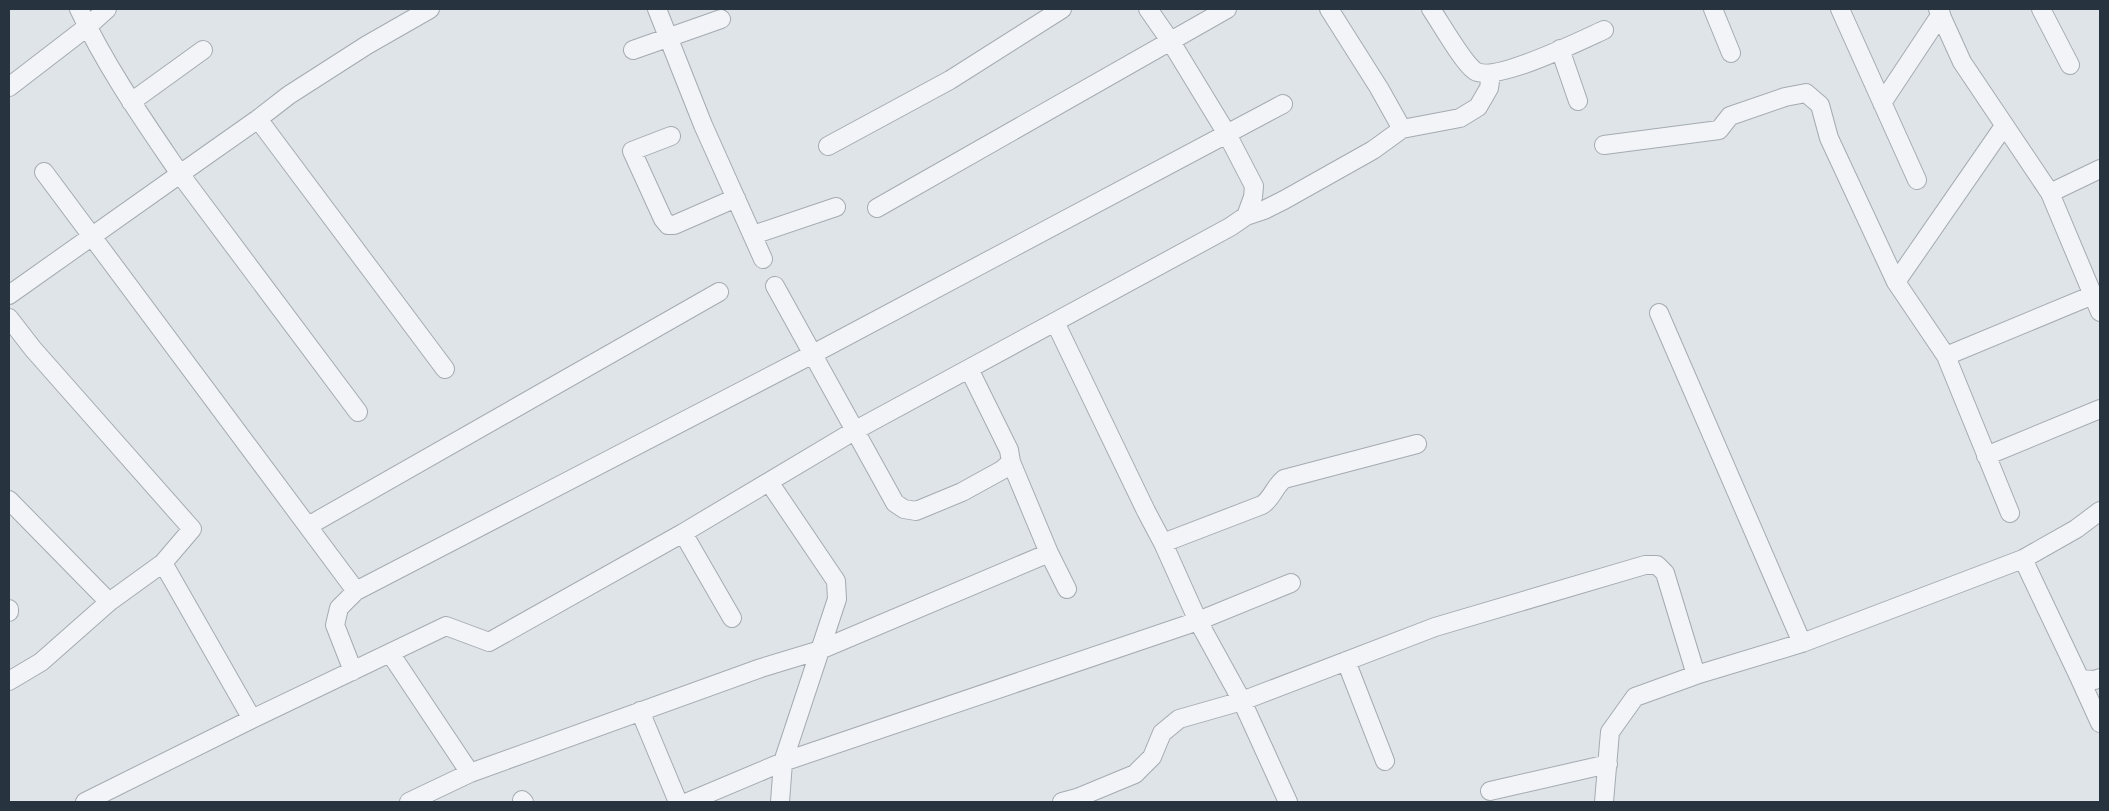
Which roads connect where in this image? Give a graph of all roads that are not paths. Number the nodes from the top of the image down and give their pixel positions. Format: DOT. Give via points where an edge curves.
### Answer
graph roads {
  1 [pos="79,9"];
  2 [pos="107,9"];
  3 [pos="430,9"];
  4 [pos="657,9"];
  5 [pos="1062,9"];
  6 [pos="1148,9"];
  7 [pos="1227,9"];
  8 [pos="1329,9"];
  9 [pos="1431,9"];
  10 [pos="1713,9"];
  11 [pos="1840,9"];
  12 [pos="2041,9"];
  13 [pos="1939,12"];
  14 [pos="721,19"];
  15 [pos="87,27"];
  16 [pos="1604,30"];
  17 [pos="669,38"];
  18 [pos="1171,42"];
  19 [pos="1560,49"];
  20 [pos="203,50"];
  21 [pos="633,50"];
  22 [pos="1731,52"];
  23 [pos="2070,65"];
  24 [pos="1491,74"];
  25 [pos="9,87"];
  26 [pos="1578,101"];
  27 [pos="131,102"];
  28 [pos="1882,103"];
  29 [pos="1283,104"];
  30 [pos="258,119"];
  31 [pos="2004,126"];
  32 [pos="1402,129"];
  33 [pos="1227,134"];
  34 [pos="671,136"];
  35 [pos="1604,145"];
  36 [pos="828,146"];
  37 [pos="2100,169"];
  38 [pos="44,172"];
  39 [pos="180,174"];
  40 [pos="1916,180"];
  41 [pos="2050,193"];
  42 [pos="736,198"];
  43 [pos="836,207"];
  44 [pos="877,208"];
  45 [pos="1246,216"];
  46 [pos="753,235"];
  47 [pos="91,236"];
  48 [pos="763,259"];
  49 [pos="2093,275"];
  50 [pos="1896,282"];
  51 [pos="775,286"];
  52 [pos="719,292"];
  53 [pos="9,295"];
  54 [pos="2093,296"];
  55 [pos="2100,312"];
  56 [pos="1659,313"];
  57 [pos="9,318"];
  58 [pos="1055,322"];
  59 [pos="813,354"];
  60 [pos="1946,356"];
  61 [pos="445,369"];
  62 [pos="969,369"];
  63 [pos="2100,409"];
  64 [pos="358,412"];
  65 [pos="854,431"];
  66 [pos="1417,444"];
  67 [pos="1986,456"];
  68 [pos="1011,462"];
  69 [pos="769,482"];
  70 [pos="9,500"];
  71 [pos="2100,511"];
  72 [pos="2010,513"];
  73 [pos="308,526"];
  74 [pos="683,533"];
  75 [pos="1163,543"];
  76 [pos="1049,553"];
  77 [pos="2023,559"];
  78 [pos="163,562"];
  79 [pos="1291,583"];
  80 [pos="1067,589"];
  81 [pos="356,591"];
  82 [pos="109,602"];
  83 [pos="732,618"];
  84 [pos="1198,620"];
  85 [pos="1802,643"];
  86 [pos="820,650"];
  87 [pos="390,653"];
  88 [pos="1346,661"];
  89 [pos="353,671"];
  90 [pos="1696,675"];
  91 [pos="2100,678"];
  92 [pos="2080,679"];
  93 [pos="9,681"];
  94 [pos="1242,701"];
  95 [pos="640,712"];
  96 [pos="252,719"];
  97 [pos="2100,723"];
  98 [pos="1385,761"];
  99 [pos="783,762"];
  100 [pos="1608,764"];
  101 [pos="470,773"];
  102 [pos="1490,791"];
  103 [pos="96,800"];
  104 [pos="409,802"];
  105 [pos="678,802"];
  106 [pos="688,802"];
  107 [pos="780,802"];
  108 [pos="1062,802"];
  109 [pos="1288,802"];
  110 [pos="1604,802"];
  1 -- 15 [label="street"];
  2 -- 15 [label="street"];
  3 -- 30 [label="street" via="359,50"];
  4 -- 17 [label="street"];
  5 -- 36 [label="street" via="950,80"];
  6 -- 18 [label="street"];
  7 -- 18 [label="street"];
  8 -- 32 [label="street"];
  9 -- 24 [label="street" via="1464,58 1476,71"];
  10 -- 22 [label="street"];
  11 -- 28 [label="street"];
  12 -- 23 [label="street"];
  13 -- 28 [label="street"];
  13 -- 31 [label="street" via="1962,62"];
  14 -- 17 [label="street"];
  15 -- 25 [label="street"];
  15 -- 27 [label="street"];
  16 -- 19 [label="street"];
  17 -- 21 [label="street"];
  17 -- 42 [label="street"];
  18 -- 33 [label="street"];
  18 -- 44 [label="street"];
  19 -- 24 [label="street" via="1515,68"];
  19 -- 26 [label="street"];
  20 -- 27 [label="street"];
  24 -- 32 [label="street" via="1489,88 1478,107 1460,118"];
  27 -- 39 [label="street"];
  28 -- 40 [label="street"];
  29 -- 33 [label="street"];
  30 -- 39 [label="street"];
  30 -- 61 [label="street"];
  31 -- 41 [label="street"];
  31 -- 50 [label="street"];
  32 -- 45 [label="street" via="1373,150 1284,200"];
  33 -- 45 [label="street" via="1254,186"];
  33 -- 59 [label="street"];
  34 -- 42 [label="street" via="632,152 668,225"];
  35 -- 50 [label="street" via="1719,130 1730,116 1806,93 1820,106 1829,138"];
  37 -- 41 [label="street"];
  38 -- 47 [label="street"];
  39 -- 47 [label="street"];
  39 -- 64 [label="street"];
  41 -- 49 [label="street"];
  42 -- 46 [label="street"];
  43 -- 46 [label="street"];
  45 -- 58 [label="street"];
  46 -- 48 [label="street"];
  47 -- 53 [label="street"];
  47 -- 73 [label="street"];
  49 -- 54 [label="street"];
  50 -- 60 [label="street"];
  51 -- 59 [label="street"];
  52 -- 73 [label="street"];
  54 -- 55 [label="street"];
  54 -- 60 [label="street"];
  56 -- 85 [label="street"];
  57 -- 78 [label="street" via="32,349 192,528"];
  58 -- 62 [label="street"];
  58 -- 75 [label="street"];
  59 -- 65 [label="street"];
  59 -- 81 [label="street"];
  60 -- 67 [label="street"];
  62 -- 65 [label="street"];
  62 -- 68 [label="street" via="1009,450"];
  63 -- 67 [label="street"];
  65 -- 68 [label="street" via="895,504 916,512 962,492"];
  65 -- 69 [label="street"];
  66 -- 75 [label="street" via="1284,479 1276,485 1269,502 1262,506"];
  67 -- 72 [label="street"];
  68 -- 76 [label="street"];
  69 -- 74 [label="street"];
  69 -- 86 [label="street" via="836,581 837,599"];
  70 -- 82 [label="street"];
  71 -- 77 [label="street" via="2076,529"];
  73 -- 81 [label="street"];
  74 -- 83 [label="street"];
  74 -- 87 [label="street" via="489,642 446,626"];
  75 -- 84 [label="street"];
  76 -- 80 [label="street"];
  76 -- 86 [label="street"];
  77 -- 85 [label="street"];
  77 -- 92 [label="street"];
  78 -- 82 [label="street"];
  78 -- 96 [label="street"];
  79 -- 84 [label="street"];
  81 -- 89 [label="street" via="339,608 335,625"];
  82 -- 93 [label="street" via="41,662"];
  84 -- 94 [label="street"];
  84 -- 99 [label="street"];
  85 -- 90 [label="street"];
  86 -- 95 [label="street"];
  86 -- 99 [label="street"];
  87 -- 89 [label="street"];
  87 -- 101 [label="street"];
  88 -- 90 [label="street" via="1434,627 1657,565 1665,574"];
  88 -- 94 [label="street"];
  88 -- 98 [label="street"];
  89 -- 96 [label="street"];
  90 -- 100 [label="street" via="1635,697 1610,732"];
  91 -- 92 [label="street"];
  92 -- 97 [label="street"];
  94 -- 108 [label="street" via="1179,719 1162,733 1152,757 1135,774"];
  94 -- 109 [label="street"];
  95 -- 101 [label="street"];
  95 -- 105 [label="street"];
  96 -- 103 [label="street"];
  99 -- 106 [label="street"];
  99 -- 107 [label="street"];
  100 -- 102 [label="street"];
  100 -- 110 [label="street"];
  101 -- 104 [label="street"];
}
